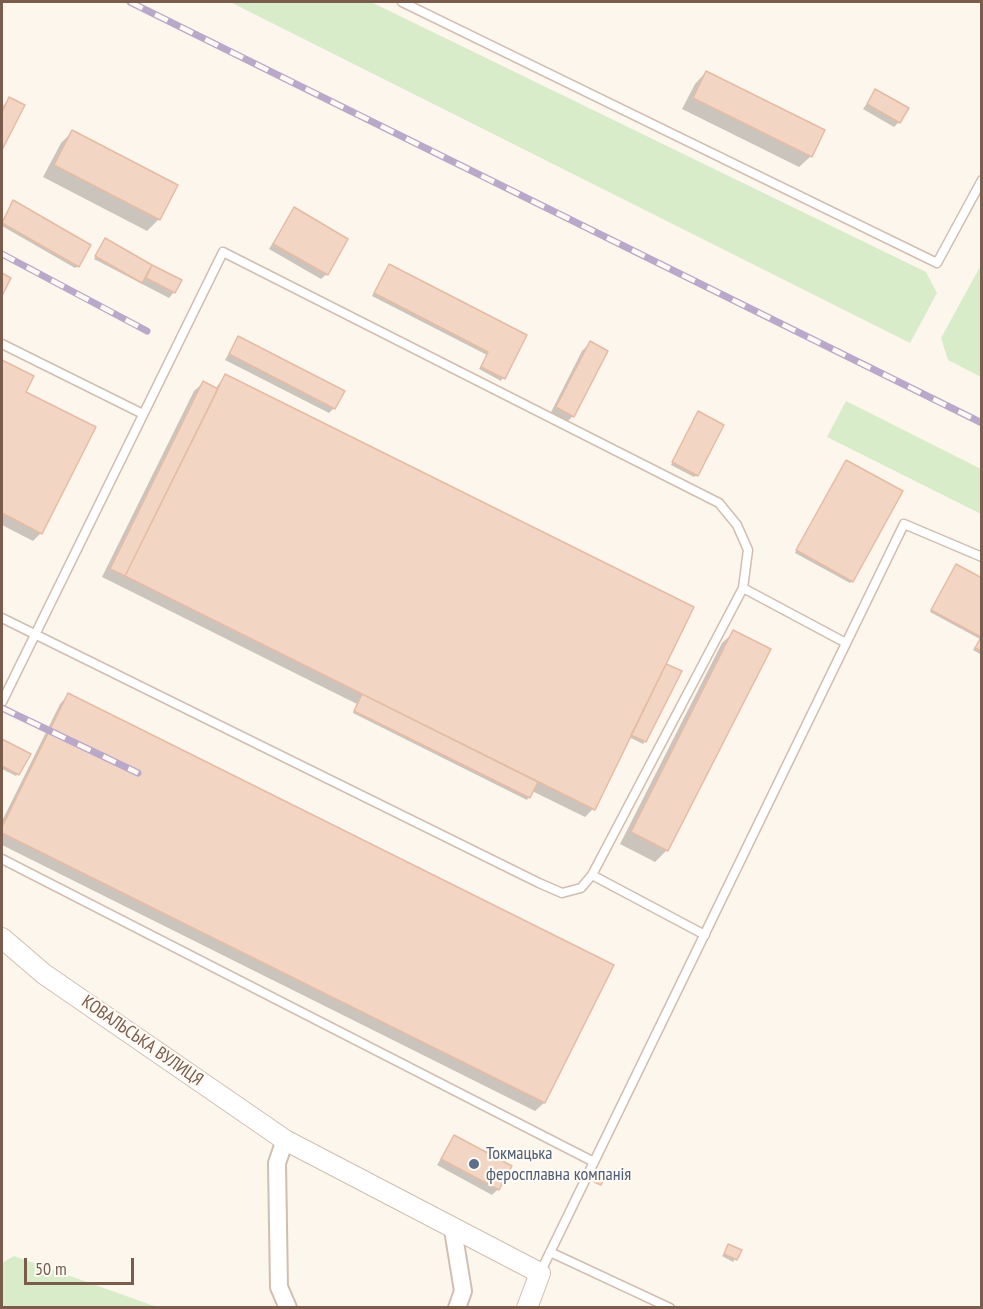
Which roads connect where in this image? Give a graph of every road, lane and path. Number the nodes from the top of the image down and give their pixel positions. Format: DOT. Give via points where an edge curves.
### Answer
graph roads {
  1 [pos="402,2"];
  2 [pos="981,180"];
  3 [pos="2,344"];
  4 [pos="143,414"];
  5 [pos="981,557"];
  6 [pos="743,588"];
  7 [pos="2,618"];
  8 [pos="35,634"];
  9 [pos="846,643"];
  10 [pos="2,702"];
  11 [pos="2,859"];
  12 [pos="592,875"];
  13 [pos="705,935"];
  14 [pos="2,938"];
  15 [pos="285,1140"];
  16 [pos="594,1162"];
  17 [pos="453,1230"];
  18 [pos="550,1252"];
  19 [pos="540,1274"];
  20 [pos="288,1308"];
  21 [pos="457,1308"];
  22 [pos="527,1308"];
  23 [pos="670,1308"];
  1 -- 2 [label="lane" via="937,263"];
  3 -- 4 [label="lane"];
  4 -- 6 [label="lane" via="223,252 719,503 737,525 748,550"];
  4 -- 8 [label="lane"];
  5 -- 9 [label="lane" via="904,524"];
  6 -- 9 [label="lane"];
  6 -- 12 [label="lane"];
  7 -- 8 [label="lane"];
  8 -- 10 [label="lane"];
  8 -- 12 [label="lane" via="562,893 581,888"];
  9 -- 13 [label="lane"];
  11 -- 16 [label="lane"];
  12 -- 13 [label="lane"];
  13 -- 16 [label="lane"];
  14 -- 15 [label="street, КОВАЛЬСЬКА ВУЛИЦЯ" via="45,974"];
  15 -- 17 [label="street, КОВАЛЬСЬКА ВУЛИЦЯ"];
  15 -- 20 [label="street" via="277,1163 279,1287"];
  16 -- 18 [label="lane"];
  17 -- 19 [label="street, КОВАЛЬСЬКА ВУЛИЦЯ"];
  17 -- 21 [label="street" via="463,1291"];
  18 -- 19 [label="lane"];
  18 -- 23 [label="lane"];
  19 -- 22 [label="street"];
}
